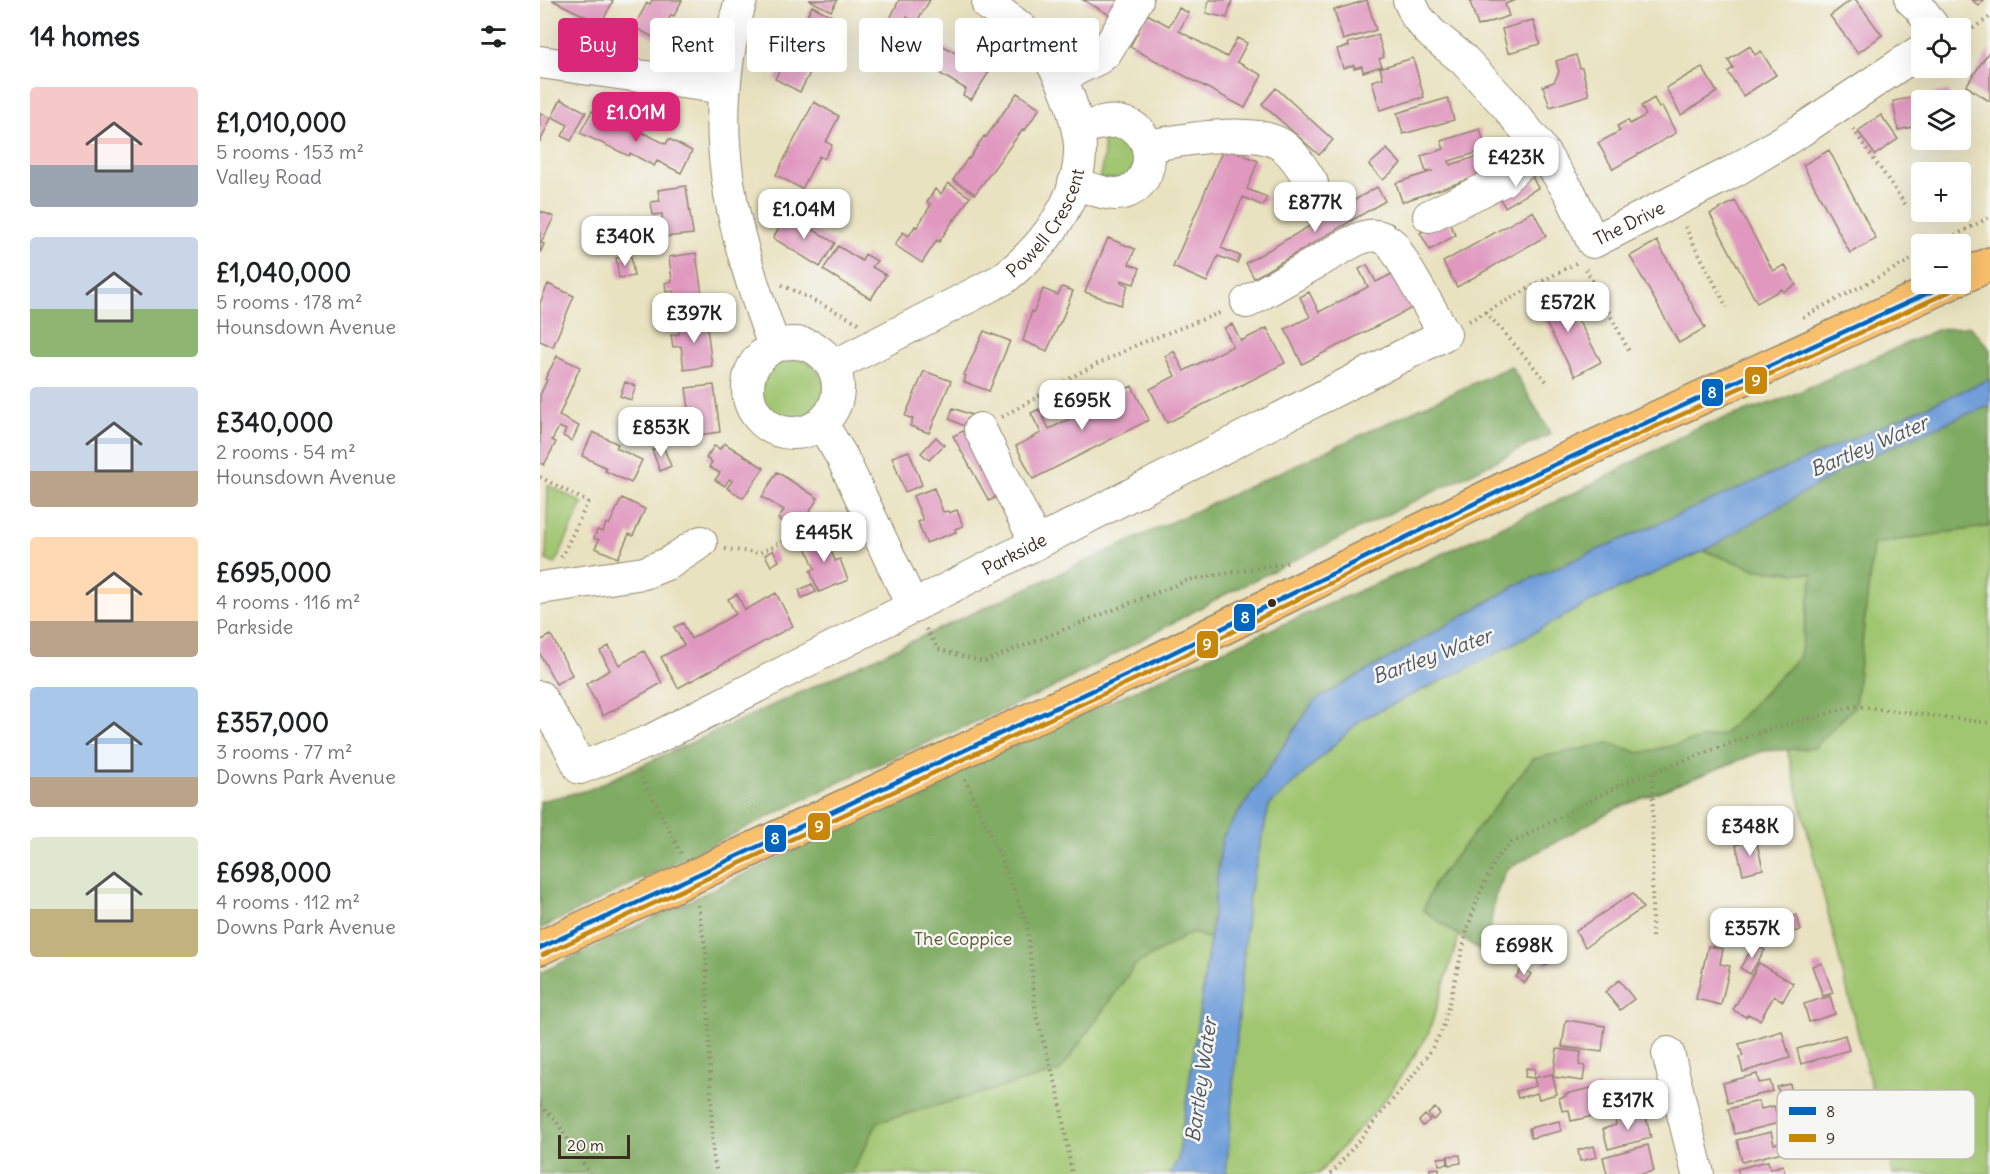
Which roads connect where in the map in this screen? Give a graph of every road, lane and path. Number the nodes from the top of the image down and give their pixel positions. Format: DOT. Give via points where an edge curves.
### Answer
graph roads {
  1 [pos="741,0"];
  2 [pos="1137,0"];
  3 [pos="1409,0"];
  4 [pos="1911,0"];
  5 [pos="988,5"];
  6 [pos="1990,17"];
  7 [pos="1927,18"];
  8 [pos="1971,28"];
  9 [pos="1911,57"];
  10 [pos="540,62"];
  11 [pos="1060,77"];
  12 [pos="724,88"];
  13 [pos="1837,106"];
  14 [pos="1078,129"];
  15 [pos="1148,146"];
  16 [pos="1542,152"];
  17 [pos="1074,183"];
  18 [pos="1312,183"];
  19 [pos="1672,202"];
  20 [pos="1907,207"];
  21 [pos="1429,216"];
  22 [pos="1990,217"];
  23 [pos="1958,234"];
  24 [pos="1911,260"];
  25 [pos="1990,264"];
  26 [pos="747,268"];
  27 [pos="1971,273"];
  28 [pos="1926,294"];
  29 [pos="1247,302"];
  30 [pos="1727,307"];
  31 [pos="1486,312"];
  32 [pos="1798,319"];
  33 [pos="1444,334"];
  34 [pos="888,338"];
  35 [pos="774,346"];
  36 [pos="1630,353"];
  37 [pos="834,366"];
  38 [pos="1548,383"];
  39 [pos="822,423"];
  40 [pos="980,429"];
  41 [pos="540,477"];
  42 [pos="863,505"];
  43 [pos="701,542"];
  44 [pos="1036,543"];
  45 [pos="1288,562"];
  46 [pos="543,588"];
  47 [pos="912,605"];
  48 [pos="540,697"];
  49 [pos="1990,723"];
  50 [pos="627,750"];
  51 [pos="953,754"];
  52 [pos="1653,773"];
  53 [pos="693,876"];
  54 [pos="1652,937"];
  55 [pos="540,948"];
  56 [pos="1668,1053"];
  57 [pos="540,1106"];
  58 [pos="590,1174"];
  59 [pos="717,1174"];
  60 [pos="1072,1174"];
  61 [pos="1331,1174"];
  62 [pos="1698,1174"];
  1 -- 12 [label="street" via="729,46"];
  2 -- 11 [label="street" via="1106,52"];
  3 -- 16 [label="street, The Drive" via="1417,17 1505,104"];
  4 -- 7 [label="street"];
  5 -- 11 [label="street, Powell Crescent" via="1026,32"];
  6 -- 8 [label="path"];
  9 -- 13 [label="street, The Drive"];
  10 -- 12 [label="street"];
  11 -- 14 [label="street, Powell Crescent"];
  12 -- 26 [label="street" via="723,162"];
  13 -- 19 [label="street, The Drive" via="1734,171"];
  13 -- 20 [label="path"];
  14 -- 15 [label="street" via="1119,122 1136,129"];
  14 -- 17 [label="street, Powell Crescent" via="1080,146"];
  15 -- 17 [label="street" via="1149,168 1144,178 1127,191 1114,194"];
  15 -- 18 [label="street" via="1205,137 1268,139 1291,153"];
  16 -- 19 [label="street, The Drive" via="1570,193 1593,242"];
  16 -- 21 [label="street" via="1502,181"];
  17 -- 34 [label="street, Powell Crescent" via="1044,241 1020,266 1003,279"];
  19 -- 30 [label="path"];
  22 -- 23 [label="path"];
  24 -- 32 [label="path"];
  25 -- 27 [label="main road"];
  26 -- 34 [label="path"];
  26 -- 35 [label="street"];
  28 -- 51 [label="main road" via="1530,476 1156,661"];
  29 -- 33 [label="street" via="1357,240 1382,236 1393,245"];
  29 -- 40 [label="path" via="1120,353"];
  31 -- 33 [label="path"];
  31 -- 36 [label="path" via="1581,260"];
  31 -- 38 [label="path"];
  33 -- 44 [label="street, Parkside"];
  34 -- 37 [label="street, Powell Crescent"];
  35 -- 37 [label="street" via="801,342 814,347"];
  35 -- 39 [label="street" via="761,355 747,383 755,412 765,424 794,434"];
  37 -- 39 [label="street" via="838,397"];
  39 -- 42 [label="street"];
  40 -- 44 [label="street"];
  41 -- 46 [label="path" via="588,502"];
  42 -- 43 [label="path" via="846,509 760,553 711,547"];
  42 -- 47 [label="street"];
  43 -- 46 [label="street" via="669,563 644,573"];
  44 -- 47 [label="street, Parkside"];
  45 -- 47 [label="path" via="1188,580 983,662 938,649"];
  47 -- 50 [label="street, Parkside"];
  48 -- 50 [label="street, Parkside" via="580,768"];
  49 -- 52 [label="path" via="1855,706 1769,729"];
  50 -- 53 [label="path"];
  51 -- 53 [label="main road"];
  51 -- 60 [label="path" via="1027,923 1036,1016 1058,1091"];
  52 -- 54 [label="path"];
  52 -- 61 [label="path" via="1622,784 1545,823 1497,857 1468,927 1443,1028 1415,1073"];
  53 -- 55 [label="main road"];
  53 -- 59 [label="path" via="706,953 713,1155"];
  56 -- 62 [label="street"];
  57 -- 58 [label="path" via="555,1119"];
}
